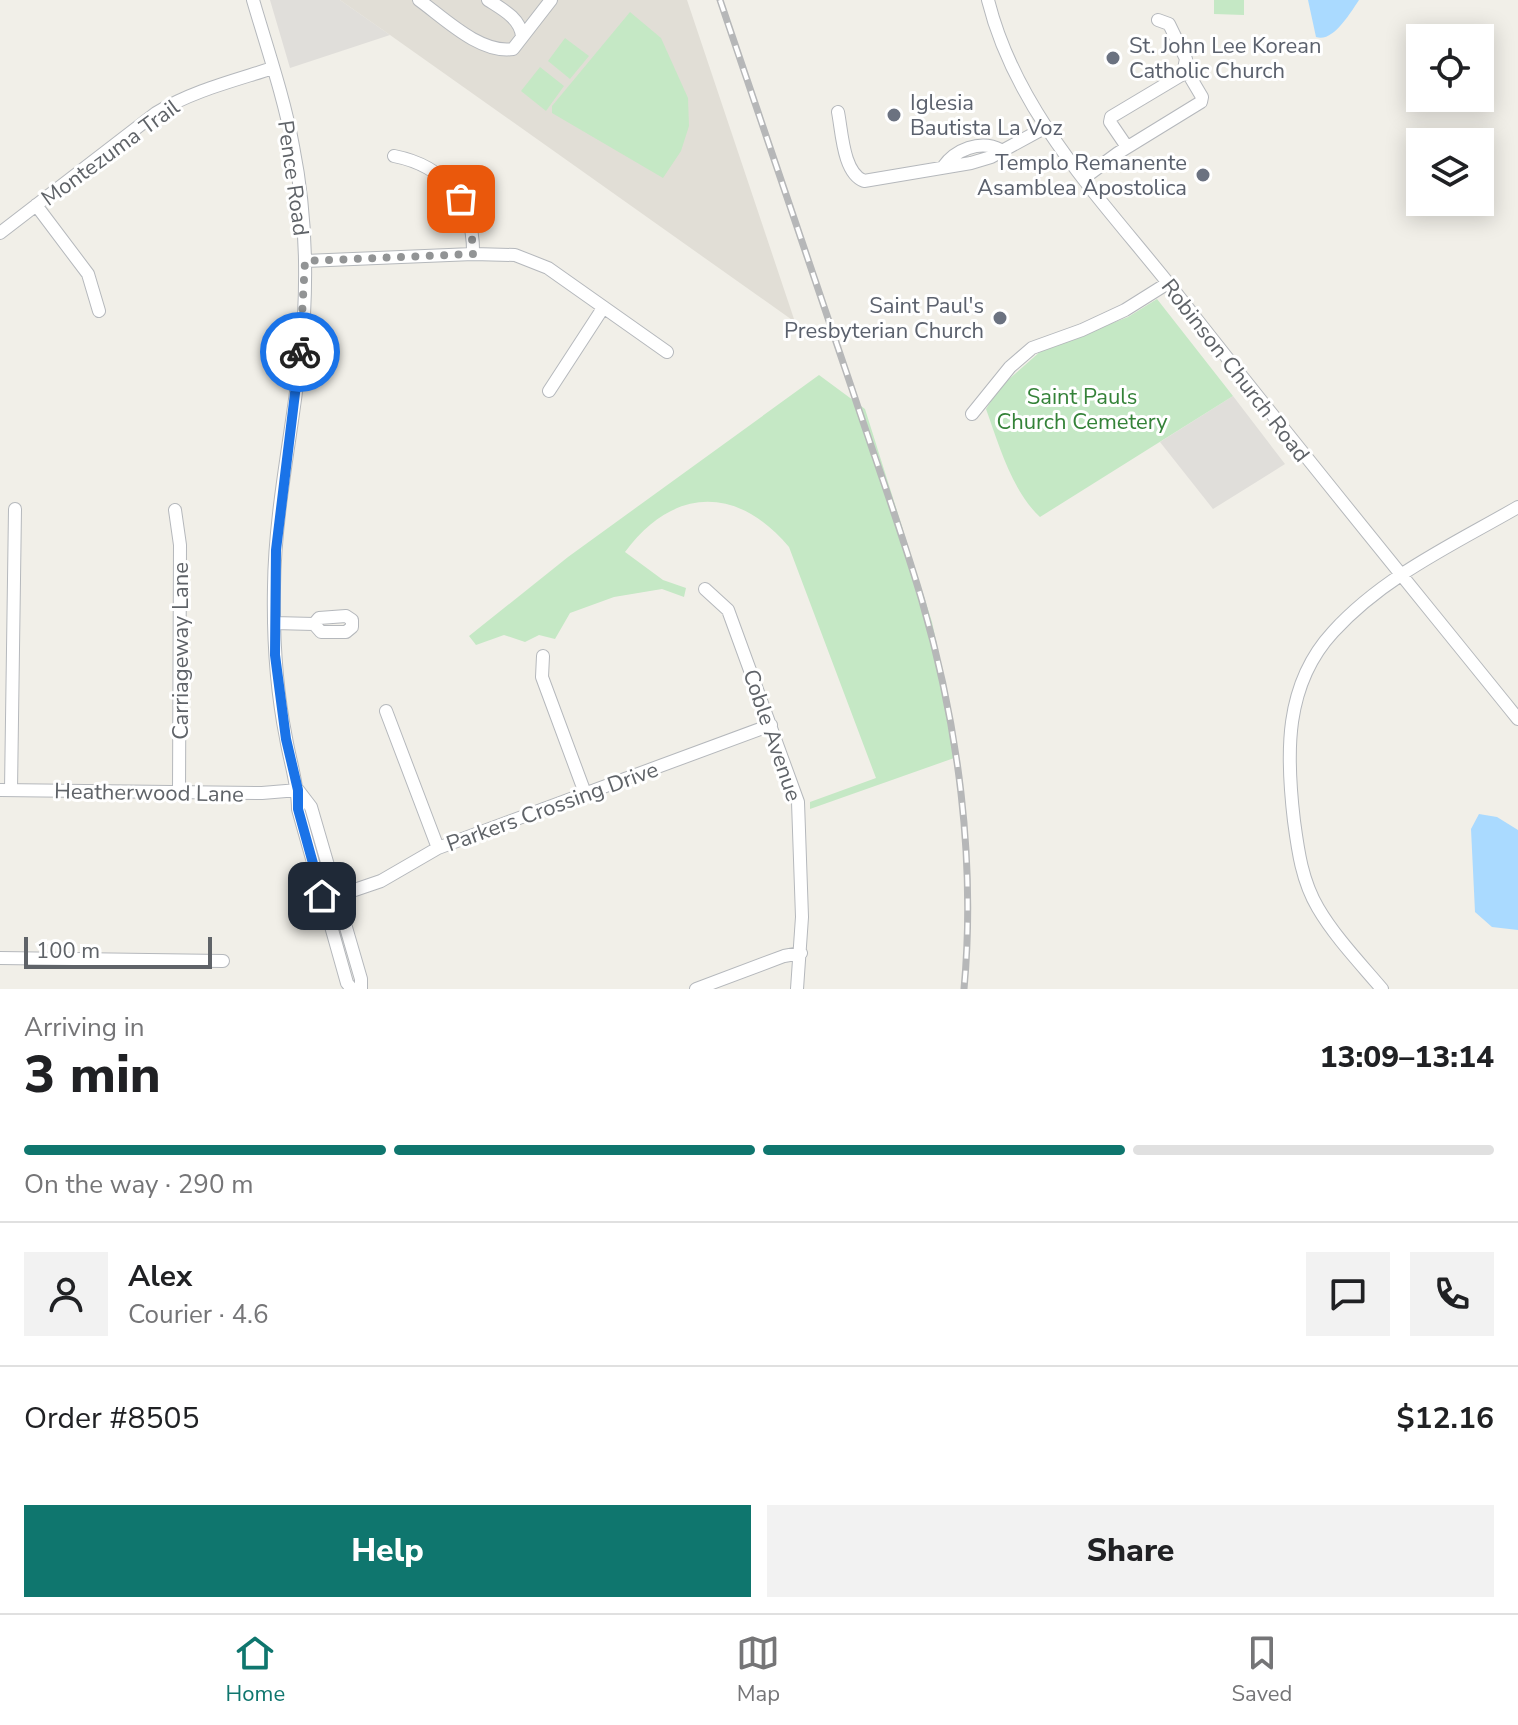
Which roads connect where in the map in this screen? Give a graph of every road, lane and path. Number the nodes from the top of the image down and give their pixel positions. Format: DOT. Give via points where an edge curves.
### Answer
graph roads {
  1 [pos="253,0"];
  2 [pos="419,0"];
  3 [pos="488,0"];
  4 [pos="551,0"];
  5 [pos="988,0"];
  6 [pos="1158,20"];
  7 [pos="522,36"];
  8 [pos="273,68"];
  9 [pos="1183,74"];
  10 [pos="838,112"];
  11 [pos="1046,127"];
  12 [pos="1127,147"];
  13 [pos="394,156"];
  14 [pos="1084,178"];
  15 [pos="36,205"];
  16 [pos="0,233"];
  17 [pos="473,254"];
  18 [pos="305,261"];
  19 [pos="1168,283"];
  20 [pos="603,308"];
  21 [pos="99,311"];
  22 [pos="667,352"];
  23 [pos="549,391"];
  24 [pos="972,414"];
  25 [pos="1518,507"];
  26 [pos="15,509"];
  27 [pos="175,510"];
  28 [pos="1400,573"];
  29 [pos="705,589"];
  30 [pos="274,623"];
  31 [pos="314,624"];
  32 [pos="543,656"];
  33 [pos="386,711"];
  34 [pos="1518,719"];
  35 [pos="771,725"];
  36 [pos="6,790"];
  37 [pos="298,790"];
  38 [pos="179,792"];
  39 [pos="585,793"];
  40 [pos="438,848"];
  41 [pos="337,896"];
  42 [pos="801,953"];
  43 [pos="0,958"];
  44 [pos="223,961"];
  45 [pos="352,989"];
  46 [pos="361,989"];
  47 [pos="696,989"];
  48 [pos="797,989"];
  49 [pos="1382,989"];
  1 -- 8 [label="street, Pence Road"];
  2 -- 7 [label="street" via="494,49 513,49"];
  3 -- 7 [label="street" via="517,23"];
  4 -- 7 [label="street"];
  5 -- 11 [label="street, Robinson Church Road" via="1007,57"];
  6 -- 9 [label="street" via="1169,24 1186,59"];
  8 -- 15 [label="street, Montezuma Trail" via="173,103"];
  8 -- 18 [label="street, Pence Road" via="293,147"];
  9 -- 12 [label="street" via="1111,117"];
  9 -- 12 [label="street" via="1189,75 1201,102"];
  10 -- 11 [label="street" via="850,168 864,181 943,167 952,153 962,150 1001,150"];
  11 -- 14 [label="street, Robinson Church Road"];
  12 -- 14 [label="street"];
  13 -- 17 [label="street" via="424,166 453,188 471,223"];
  14 -- 19 [label="street, Robinson Church Road"];
  15 -- 16 [label="street, Montezuma Trail"];
  15 -- 21 [label="street" via="88,274"];
  17 -- 18 [label="street"];
  17 -- 20 [label="street" via="532,259"];
  18 -- 30 [label="street, Pence Road" via="297,390 276,550"];
  19 -- 24 [label="street" via="1125,310 1032,348"];
  19 -- 28 [label="street, Robinson Church Road"];
  20 -- 22 [label="street"];
  20 -- 23 [label="street"];
  25 -- 28 [label="street"];
  26 -- 36 [label="street"];
  27 -- 38 [label="street, Carriageway Lane" via="180,545"];
  28 -- 34 [label="street, Robinson Church Road"];
  28 -- 49 [label="street" via="1345,620 1315,655 1300,684 1288,752 1306,882 1318,908"];
  29 -- 35 [label="street, Coble Avenue" via="728,610"];
  30 -- 31 [label="street"];
  30 -- 37 [label="street, Pence Road" via="278,686"];
  32 -- 39 [label="street" via="542,677"];
  33 -- 40 [label="street"];
  35 -- 39 [label="street, Parkers Crossing Drive"];
  35 -- 42 [label="street, Coble Avenue" via="798,802"];
  36 -- 38 [label="street, Heatherwood Lane"];
  37 -- 38 [label="street, Heatherwood Lane"];
  37 -- 41 [label="street, Pence Road" via="311,807"];
  37 -- 45 [label="street, Pence Road" via="298,809"];
  39 -- 40 [label="street, Parkers Crossing Drive"];
  40 -- 41 [label="street, Parkers Crossing Drive" via="381,881"];
  41 -- 46 [label="street, Pence Road"];
  42 -- 47 [label="street"];
  42 -- 48 [label="street, Coble Avenue"];
  43 -- 44 [label="street"];
}
